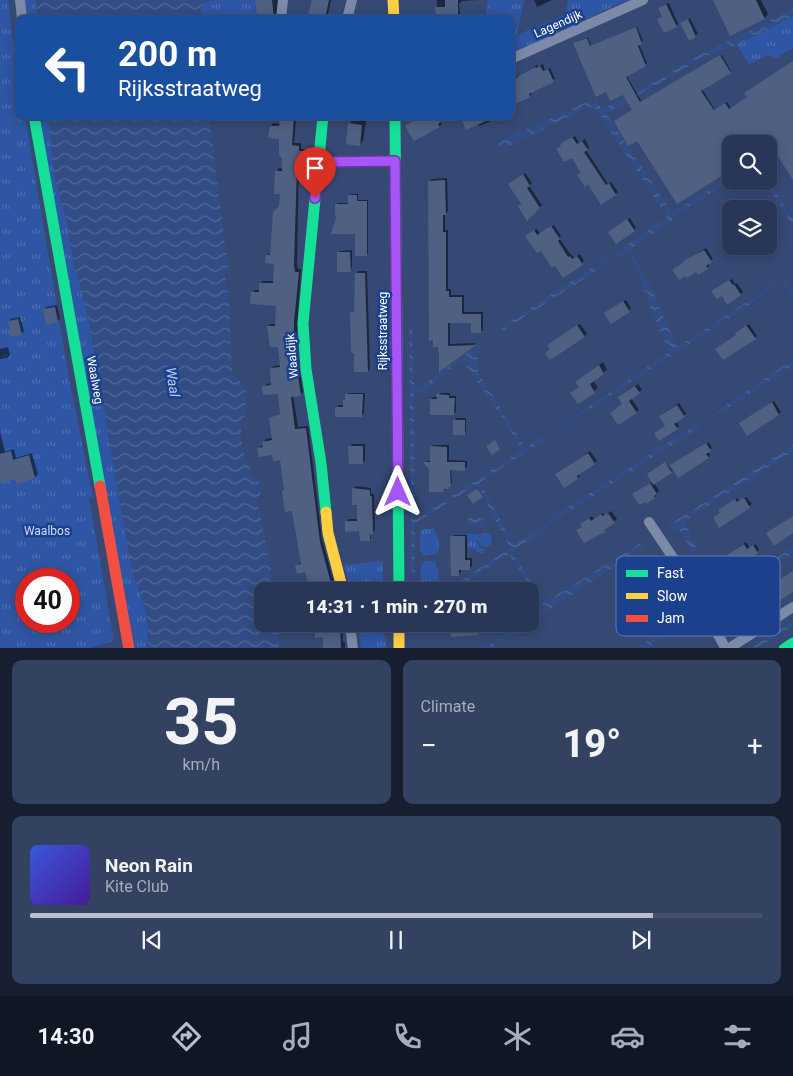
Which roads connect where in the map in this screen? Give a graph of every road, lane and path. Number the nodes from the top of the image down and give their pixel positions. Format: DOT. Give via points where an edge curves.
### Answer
graph roads {
  1 [pos="20,0"];
  2 [pos="283,0"];
  3 [pos="352,0"];
  4 [pos="394,0"];
  5 [pos="643,0"];
  6 [pos="22,15"];
  7 [pos="281,15"];
  8 [pos="348,15"];
  9 [pos="394,15"];
  10 [pos="515,57"];
  11 [pos="35,120"];
  12 [pos="323,120"];
  13 [pos="395,120"];
  14 [pos="395,161"];
  15 [pos="318,162"];
  16 [pos="649,522"];
  17 [pos="672,556"];
  18 [pos="341,582"];
  19 [pos="399,582"];
  20 [pos="793,607"];
  21 [pos="780,615"];
  22 [pos="351,632"];
  23 [pos="399,632"];
  24 [pos="720,636"];
  25 [pos="746,636"];
  26 [pos="793,643"];
  27 [pos="129,648"];
  28 [pos="353,648"];
  29 [pos="399,648"];
  30 [pos="727,648"];
  31 [pos="784,648"];
  1 -- 6 [label="street"];
  2 -- 7 [label="street"];
  3 -- 8 [label="street"];
  4 -- 9 [label="street"];
  5 -- 10 [label="street, Lagendijk"];
  11 -- 27 [label="street, Waalweg"];
  12 -- 15 [label="street, Waaldijk"];
  13 -- 14 [label="street, Rijksstraatweg"];
  14 -- 15 [label="street"];
  14 -- 19 [label="street, Rijksstraatweg"];
  15 -- 18 [label="street, Waaldijk" via="303,323 328,533"];
  16 -- 17 [label="street"];
  20 -- 21 [label="street"];
  22 -- 28 [label="street"];
  23 -- 29 [label="street"];
  24 -- 30 [label="street"];
  25 -- 30 [label="street"];
  26 -- 31 [label="street"];
}
